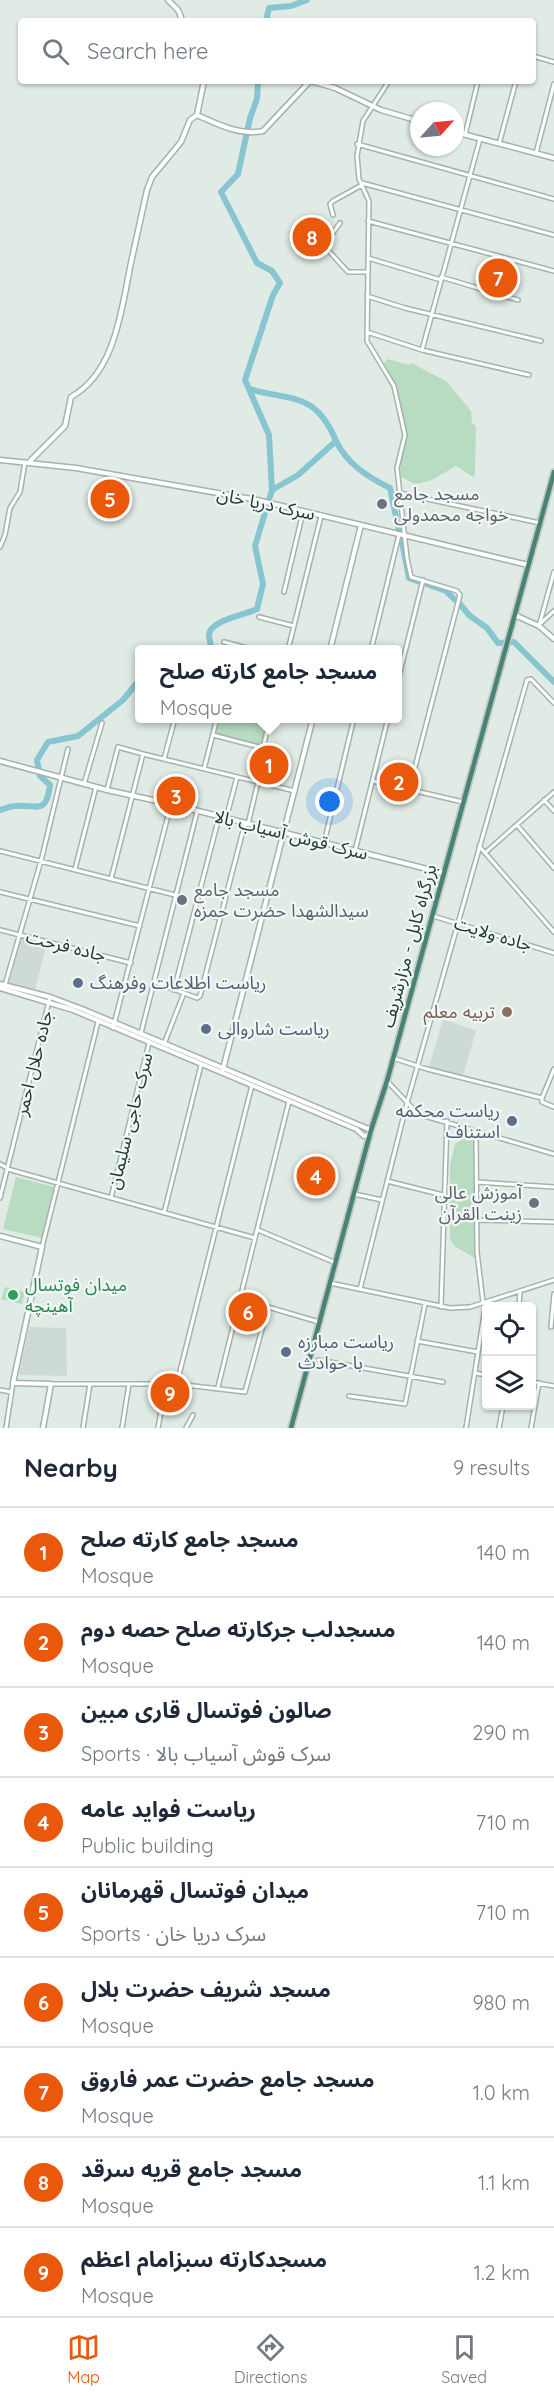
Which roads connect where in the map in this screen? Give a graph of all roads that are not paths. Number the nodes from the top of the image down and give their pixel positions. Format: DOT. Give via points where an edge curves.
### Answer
graph roads {
  1 [pos="168,0"];
  2 [pos="181,18"];
  3 [pos="536,57"];
  4 [pos="554,62"];
  5 [pos="203,84"];
  6 [pos="308,84"];
  7 [pos="321,84"];
  8 [pos="387,84"];
  9 [pos="477,84"];
  10 [pos="515,84"];
  11 [pos="554,84"];
  12 [pos="371,106"];
  13 [pos="197,115"];
  14 [pos="410,118"];
  15 [pos="465,135"];
  16 [pos="480,139"];
  17 [pos="357,144"];
  18 [pos="499,144"];
  19 [pos="536,153"];
  20 [pos="554,158"];
  21 [pos="469,176"];
  22 [pos="361,184"];
  23 [pos="554,199"];
  24 [pos="460,210"];
  25 [pos="333,215"];
  26 [pos="368,221"];
  27 [pos="340,223"];
  28 [pos="554,235"];
  29 [pos="451,244"];
  30 [pos="368,258"];
  31 [pos="367,272"];
  32 [pos="554,272"];
  33 [pos="441,279"];
  34 [pos="367,296"];
  35 [pos="518,300"];
  36 [pos="432,313"];
  37 [pos="368,332"];
  38 [pos="541,341"];
  39 [pos="422,350"];
  40 [pos="528,375"];
  41 [pos="0,460"];
  42 [pos="27,462"];
  43 [pos="554,472"];
  44 [pos="399,493"];
  45 [pos="303,512"];
  46 [pos="321,516"];
  47 [pos="540,523"];
  48 [pos="361,525"];
  49 [pos="402,535"];
  50 [pos="0,547"];
  51 [pos="528,565"];
  52 [pos="554,572"];
  53 [pos="423,580"];
  54 [pos="284,592"];
  55 [pos="554,611"];
  56 [pos="515,615"];
  57 [pos="259,617"];
  58 [pos="540,625"];
  59 [pos="294,627"];
  60 [pos="554,639"];
  61 [pos="224,642"];
  62 [pos="236,645"];
  63 [pos="289,645"];
  64 [pos="331,645"];
  65 [pos="372,645"];
  66 [pos="402,664"];
  67 [pos="554,703"];
  68 [pos="102,723"];
  69 [pos="174,723"];
  70 [pos="216,723"];
  71 [pos="269,723"];
  72 [pos="313,723"];
  73 [pos="353,723"];
  74 [pos="387,723"];
  75 [pos="213,735"];
  76 [pos="68,749"];
  77 [pos="143,754"];
  78 [pos="164,759"];
  79 [pos="0,761"];
  80 [pos="204,769"];
  81 [pos="60,777"];
  82 [pos="237,777"];
  83 [pos="258,782"];
  84 [pos="373,782"];
  85 [pos="84,784"];
  86 [pos="96,787"];
  87 [pos="107,790"];
  88 [pos="409,790"];
  89 [pos="296,791"];
  90 [pos="554,792"];
  91 [pos="133,796"];
  92 [pos="544,800"];
  93 [pos="463,802"];
  94 [pos="171,804"];
  95 [pos="197,812"];
  96 [pos="554,812"];
  97 [pos="219,816"];
  98 [pos="226,819"];
  99 [pos="247,823"];
  100 [pos="517,825"];
  101 [pos="285,833"];
  102 [pos="324,843"];
  103 [pos="479,846"];
  104 [pos="0,851"];
  105 [pos="356,851"];
  106 [pos="485,852"];
  107 [pos="41,861"];
  108 [pos="554,868"];
  109 [pos="75,869"];
  110 [pos="443,873"];
  111 [pos="111,879"];
  112 [pos="150,888"];
  113 [pos="0,892"];
  114 [pos="176,895"];
  115 [pos="31,898"];
  116 [pos="194,912"];
  117 [pos="431,916"];
  118 [pos="220,918"];
  119 [pos="457,923"];
  120 [pos="140,926"];
  121 [pos="0,930"];
  122 [pos="554,932"];
  123 [pos="21,935"];
  124 [pos="554,953"];
  125 [pos="131,963"];
  126 [pos="155,982"];
  127 [pos="2,987"];
  128 [pos="174,990"];
  129 [pos="184,993"];
  130 [pos="50,1000"];
  131 [pos="99,1022"];
  132 [pos="114,1026"];
  133 [pos="141,1035"];
  134 [pos="149,1043"];
  135 [pos="164,1044"];
  136 [pos="393,1058"];
  137 [pos="201,1065"];
  138 [pos="418,1065"];
  139 [pos="554,1069"];
  140 [pos="223,1070"];
  141 [pos="387,1081"];
  142 [pos="252,1085"];
  143 [pos="542,1098"];
  144 [pos="289,1101"];
  145 [pos="407,1103"];
  146 [pos="554,1107"];
  147 [pos="376,1117"];
  148 [pos="447,1121"];
  149 [pos="365,1126"];
  150 [pos="476,1131"];
  151 [pos="360,1132"];
  152 [pos="370,1133"];
  153 [pos="367,1147"];
  154 [pos="554,1154"];
  155 [pos="0,1164"];
  156 [pos="7,1167"];
  157 [pos="387,1181"];
  158 [pos="477,1182"];
  159 [pos="58,1184"];
  160 [pos="554,1187"];
  161 [pos="354,1194"];
  162 [pos="443,1195"];
  163 [pos="0,1198"];
  164 [pos="111,1198"];
  165 [pos="382,1200"];
  166 [pos="164,1213"];
  167 [pos="477,1220"];
  168 [pos="554,1222"];
  169 [pos="215,1227"];
  170 [pos="257,1230"];
  171 [pos="0,1236"];
  172 [pos="255,1238"];
  173 [pos="42,1247"];
  174 [pos="336,1263"];
  175 [pos="554,1280"];
  176 [pos="330,1283"];
  177 [pos="360,1289"];
  178 [pos="520,1291"];
  179 [pos="554,1294"];
  180 [pos="484,1302"];
  181 [pos="519,1302"];
  182 [pos="482,1303"];
  183 [pos="425,1304"];
  184 [pos="441,1307"];
  185 [pos="482,1319"];
  186 [pos="319,1322"];
  187 [pos="551,1327"];
  188 [pos="417,1341"];
  189 [pos="478,1352"];
  190 [pos="318,1360"];
  191 [pos="475,1373"];
  192 [pos="482,1374"];
  193 [pos="411,1376"];
  194 [pos="443,1382"];
  195 [pos="13,1383"];
  196 [pos="536,1383"];
  197 [pos="539,1383"];
  198 [pos="51,1384"];
  199 [pos="90,1384"];
  200 [pos="129,1384"];
  201 [pos="166,1384"];
  202 [pos="177,1384"];
  203 [pos="554,1386"];
  204 [pos="218,1387"];
  205 [pos="0,1390"];
  206 [pos="12,1392"];
  207 [pos="349,1396"];
  208 [pos="502,1410"];
  209 [pos="193,1415"];
  210 [pos="6,1428"];
  211 [pos="43,1428"];
  212 [pos="83,1428"];
  213 [pos="122,1428"];
  214 [pos="158,1428"];
  215 [pos="186,1428"];
  216 [pos="291,1428"];
  217 [pos="466,1428"];
  218 [pos="499,1428"];
  219 [pos="531,1428"];
  1 -- 2 [label="street"];
  3 -- 4 [label="street"];
  5 -- 13 [label="street"];
  6 -- 13 [label="street" via="263,130 243,132"];
  7 -- 12 [label="street"];
  8 -- 12 [label="street"];
  9 -- 15 [label="street"];
  10 -- 18 [label="street"];
  11 -- 19 [label="street"];
  12 -- 14 [label="street"];
  12 -- 17 [label="street"];
  13 -- 42 [label="street" via="152,177 147,190 123,307 106,357 83,391 71,397 64,426"];
  15 -- 16 [label="street"];
  16 -- 18 [label="street"];
  16 -- 21 [label="street"];
  17 -- 21 [label="street"];
  17 -- 22 [label="street"];
  18 -- 19 [label="street"];
  19 -- 20 [label="street"];
  21 -- 23 [label="street"];
  21 -- 24 [label="street"];
  22 -- 24 [label="street"];
  22 -- 25 [label="street" via="330,204"];
  22 -- 26 [label="street" via="369,201"];
  24 -- 28 [label="street"];
  24 -- 29 [label="street"];
  26 -- 29 [label="street"];
  26 -- 30 [label="street"];
  27 -- 31 [label="street" via="326,248 348,272"];
  29 -- 32 [label="street"];
  29 -- 33 [label="street"];
  30 -- 31 [label="street"];
  30 -- 33 [label="street"];
  31 -- 34 [label="street"];
  33 -- 35 [label="street"];
  33 -- 36 [label="street"];
  34 -- 36 [label="street"];
  34 -- 37 [label="street"];
  36 -- 38 [label="street"];
  36 -- 39 [label="street"];
  37 -- 39 [label="street"];
  37 -- 44 [label="street" via="369,348 394,386 405,435 397,468"];
  39 -- 40 [label="street"];
  41 -- 42 [label="street, سرک دریا خان"];
  42 -- 45 [label="street, سرک دریا خان" via="257,500"];
  42 -- 50 [label="street"];
  43 -- 47 [label="highway, بزرگراه کابل - مزارشریف"];
  44 -- 47 [label="street"];
  44 -- 49 [label="street"];
  45 -- 46 [label="street, سرک دریا خان"];
  45 -- 54 [label="street"];
  46 -- 48 [label="street, سرک دریا خان"];
  46 -- 59 [label="street"];
  47 -- 51 [label="highway, بزرگراه کابل - مزارشریف"];
  48 -- 49 [label="street, سرک دریا خان"];
  48 -- 64 [label="street"];
  49 -- 51 [label="street, سرک دریا خان"];
  49 -- 53 [label="street" via="411,577"];
  49 -- 65 [label="street"];
  51 -- 56 [label="highway, بزرگراه کابل - مزارشریف"];
  52 -- 58 [label="street"];
  53 -- 66 [label="street"];
  53 -- 88 [label="street" via="460,595"];
  55 -- 58 [label="street"];
  56 -- 58 [label="street"];
  56 -- 93 [label="highway, بزرگراه کابل - مزارشریف"];
  57 -- 59 [label="street"];
  58 -- 60 [label="street"];
  59 -- 63 [label="street"];
  61 -- 62 [label="street"];
  67 -- 103 [label="street" via="531,679 527,680"];
  68 -- 85 [label="street"];
  69 -- 78 [label="street"];
  70 -- 75 [label="street"];
  71 -- 75 [label="street" via="263,748"];
  72 -- 89 [label="street"];
  73 -- 102 [label="street"];
  74 -- 84 [label="street"];
  75 -- 80 [label="street"];
  76 -- 81 [label="street"];
  77 -- 78 [label="street"];
  77 -- 87 [label="street" via="118,747"];
  77 -- 91 [label="street"];
  78 -- 80 [label="street"];
  79 -- 81 [label="street, سرک قوش آسیاب بالا"];
  80 -- 82 [label="street"];
  81 -- 85 [label="street, سرک قوش آسیاب بالا"];
  81 -- 107 [label="street"];
  82 -- 83 [label="street"];
  82 -- 98 [label="street"];
  83 -- 89 [label="street"];
  83 -- 99 [label="street"];
  84 -- 88 [label="street"];
  84 -- 105 [label="street"];
  85 -- 86 [label="street, سرک قوش آسیاب بالا"];
  86 -- 87 [label="street, سرک قوش آسیاب بالا"];
  86 -- 109 [label="street"];
  87 -- 91 [label="street, سرک قوش آسیاب بالا"];
  88 -- 93 [label="street"];
  89 -- 101 [label="street"];
  90 -- 92 [label="street"];
  91 -- 94 [label="street, سرک قوش آسیاب بالا"];
  91 -- 111 [label="street"];
  92 -- 96 [label="street"];
  92 -- 100 [label="street"];
  93 -- 110 [label="highway, بزرگراه کابل - مزارشریف"];
  94 -- 95 [label="street, سرک قوش آسیاب بالا"];
  94 -- 112 [label="street"];
  95 -- 97 [label="street, سرک قوش آسیاب بالا"];
  95 -- 114 [label="street"];
  97 -- 98 [label="street, سرک قوش آسیاب بالا"];
  97 -- 116 [label="street"];
  98 -- 99 [label="street, سرک قوش آسیاب بالا"];
  99 -- 101 [label="street, سرک قوش آسیاب بالا"];
  99 -- 118 [label="street"];
  100 -- 106 [label="street"];
  100 -- 108 [label="street"];
  101 -- 102 [label="street, سرک قوش آسیاب بالا"];
  101 -- 140 [label="street"];
  102 -- 105 [label="street, سرک قوش آسیاب بالا"];
  103 -- 106 [label="street, جاده ولایت"];
  103 -- 119 [label="street"];
  104 -- 107 [label="street"];
  105 -- 110 [label="street, سرک قوش آسیاب بالا"];
  106 -- 122 [label="street, جاده ولایت"];
  107 -- 109 [label="street"];
  107 -- 115 [label="street"];
  109 -- 111 [label="street"];
  110 -- 117 [label="highway, بزرگراه کابل - مزارشریف"];
  111 -- 112 [label="street"];
  112 -- 114 [label="street"];
  112 -- 120 [label="street"];
  113 -- 115 [label="street"];
  114 -- 126 [label="street"];
  115 -- 120 [label="street"];
  115 -- 123 [label="street"];
  116 -- 118 [label="street"];
  116 -- 128 [label="street"];
  117 -- 119 [label="street, جاده ولایت"];
  117 -- 136 [label="highway, بزرگراه کابل - مزارشریف"];
  118 -- 129 [label="street" via="200,996"];
  119 -- 124 [label="street, جاده ولایت"];
  119 -- 138 [label="street"];
  120 -- 125 [label="street"];
  121 -- 123 [label="street, جاده فرحت"];
  123 -- 125 [label="street, جاده فرحت"];
  123 -- 127 [label="street"];
  125 -- 132 [label="street"];
  126 -- 128 [label="street"];
  126 -- 133 [label="street"];
  127 -- 130 [label="street"];
  128 -- 129 [label="street"];
  129 -- 135 [label="street"];
  130 -- 131 [label="street"];
  130 -- 132 [label="street"];
  130 -- 156 [label="street, جاده حلال احمر"];
  131 -- 132 [label="street"];
  131 -- 159 [label="street"];
  132 -- 133 [label="street"];
  132 -- 134 [label="street"];
  133 -- 135 [label="street"];
  134 -- 137 [label="street"];
  134 -- 164 [label="street, سرک حاجی سلیمان"];
  135 -- 140 [label="street"];
  136 -- 138 [label="street"];
  136 -- 141 [label="highway, بزرگراه کابل - مزارشریف"];
  137 -- 140 [label="street"];
  137 -- 166 [label="street"];
  138 -- 143 [label="street"];
  138 -- 145 [label="street"];
  139 -- 143 [label="street"];
  140 -- 142 [label="street"];
  140 -- 149 [label="street"];
  141 -- 145 [label="street"];
  141 -- 147 [label="highway, بزرگراه کابل - مزارشریف"];
  142 -- 144 [label="street"];
  142 -- 169 [label="street"];
  143 -- 146 [label="street" via="542,1102"];
  144 -- 151 [label="street"];
  144 -- 170 [label="street"];
  145 -- 148 [label="street" via="418,1114"];
  145 -- 157 [label="street"];
  147 -- 149 [label="street"];
  147 -- 152 [label="highway, بزرگراه کابل - مزارشریف"];
  148 -- 150 [label="street"];
  148 -- 162 [label="street"];
  149 -- 152 [label="street"];
  150 -- 154 [label="street"];
  150 -- 158 [label="street"];
  151 -- 152 [label="street" via="364,1136"];
  151 -- 153 [label="street"];
  152 -- 153 [label="highway, بزرگراه کابل - مزارشریف"];
  153 -- 161 [label="highway, بزرگراه کابل - مزارشریف"];
  155 -- 156 [label="street"];
  156 -- 159 [label="street"];
  156 -- 163 [label="street, جاده حلال احمر"];
  157 -- 162 [label="street"];
  157 -- 165 [label="street"];
  158 -- 160 [label="street"];
  158 -- 167 [label="street"];
  159 -- 164 [label="street"];
  159 -- 173 [label="street"];
  161 -- 165 [label="street"];
  161 -- 174 [label="highway, بزرگراه کابل - مزارشریف"];
  162 -- 184 [label="street"];
  164 -- 166 [label="street"];
  165 -- 177 [label="street"];
  166 -- 169 [label="street"];
  167 -- 168 [label="street"];
  167 -- 180 [label="street"];
  169 -- 172 [label="street"];
  169 -- 202 [label="street"];
  170 -- 172 [label="street"];
  170 -- 174 [label="street"];
  171 -- 173 [label="street"];
  172 -- 204 [label="street"];
  173 -- 195 [label="street"];
  174 -- 176 [label="highway, بزرگراه کابل - مزارشریف"];
  175 -- 178 [label="street"];
  176 -- 177 [label="street"];
  176 -- 186 [label="highway, بزرگراه کابل - مزارشریف"];
  177 -- 183 [label="street"];
  178 -- 180 [label="street"];
  178 -- 181 [label="street"];
  179 -- 187 [label="street"];
  182 -- 184 [label="street" via="470,1307"];
  183 -- 184 [label="street"];
  183 -- 188 [label="street"];
  185 -- 189 [label="street"];
  186 -- 204 [label="street" via="268,1307 244,1392"];
  186 -- 216 [label="highway, بزرگراه کابل - مزارشریف"];
  188 -- 189 [label="street"];
  188 -- 193 [label="street"];
  189 -- 191 [label="street"];
  190 -- 193 [label="street"];
  191 -- 192 [label="street"];
  191 -- 217 [label="street"];
  193 -- 194 [label="street"];
  193 -- 207 [label="street" via="404,1405"];
  195 -- 198 [label="street"];
  195 -- 206 [label="street"];
  196 -- 197 [label="street"];
  197 -- 203 [label="street"];
  197 -- 219 [label="street"];
  198 -- 199 [label="street"];
  198 -- 211 [label="street"];
  199 -- 200 [label="street"];
  199 -- 212 [label="street"];
  200 -- 201 [label="street"];
  200 -- 213 [label="street"];
  201 -- 202 [label="street"];
  201 -- 214 [label="street"];
  202 -- 204 [label="street"];
  205 -- 206 [label="street"];
  206 -- 210 [label="street"];
  208 -- 218 [label="street"];
  209 -- 215 [label="street"];
}
